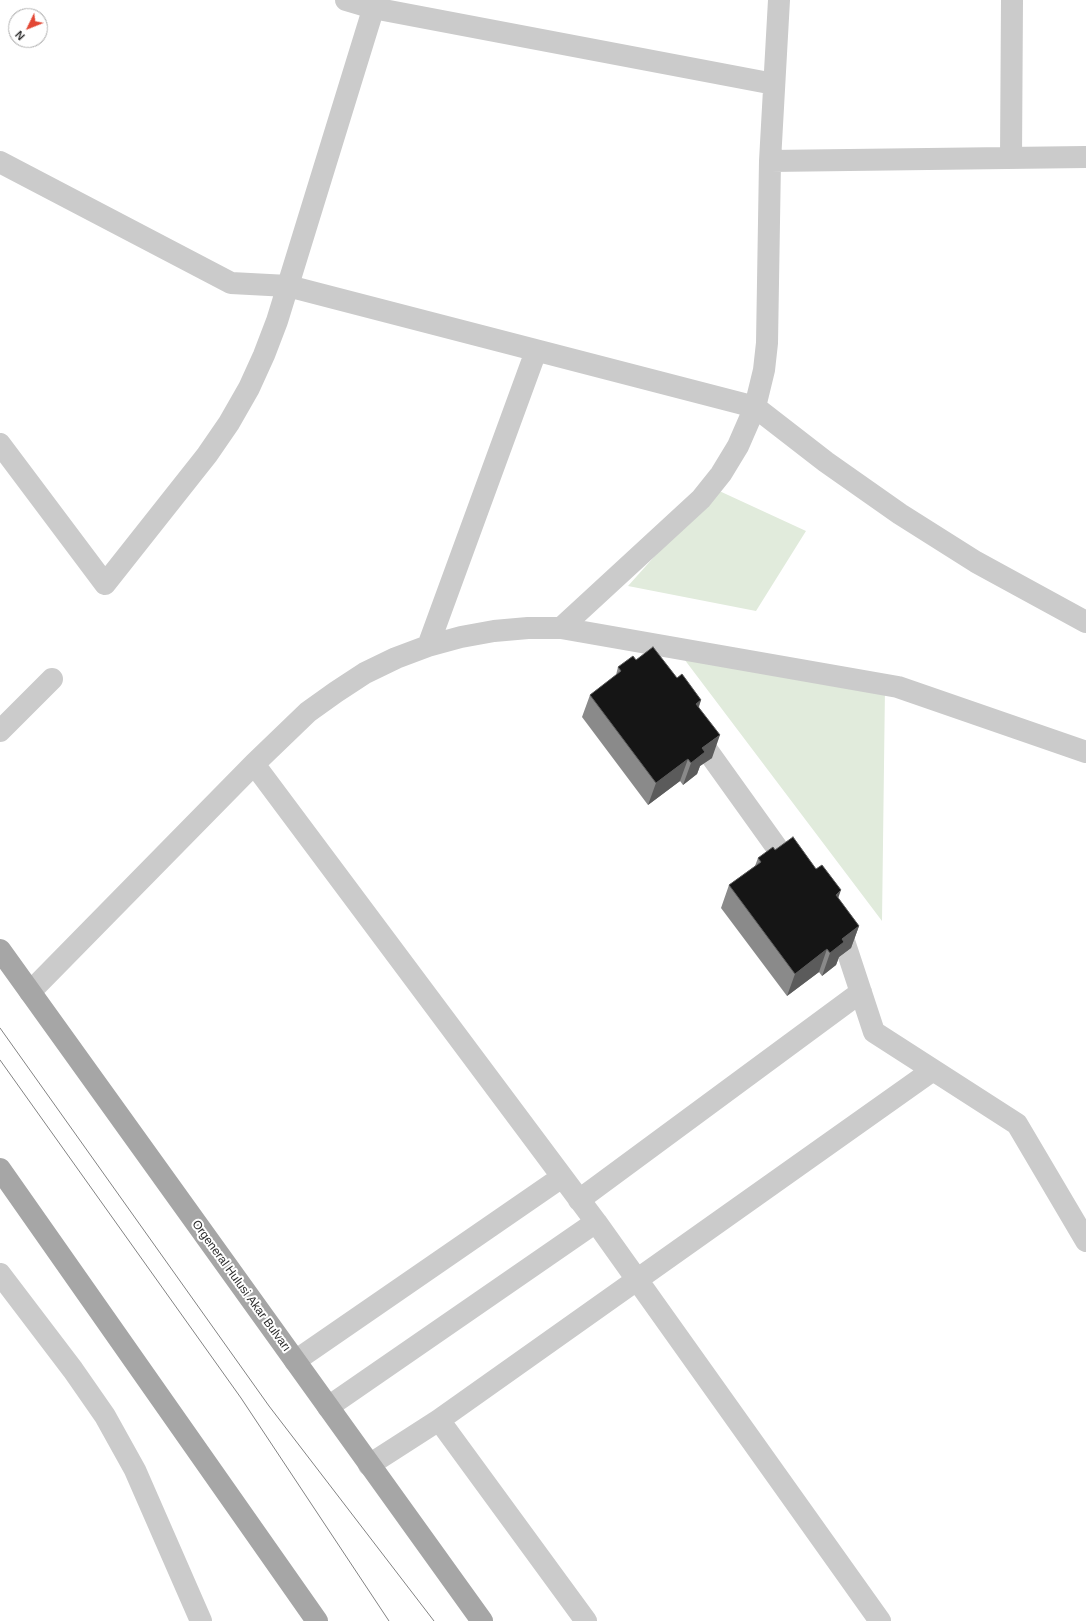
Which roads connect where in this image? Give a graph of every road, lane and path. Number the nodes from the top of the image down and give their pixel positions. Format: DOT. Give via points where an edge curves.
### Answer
graph roads {
  1 [pos="346,0"];
  2 [pos="779,0"];
  3 [pos="1012,0"];
  4 [pos="375,4"];
  5 [pos="774,84"];
  6 [pos="1086,157"];
  7 [pos="1011,158"];
  8 [pos="770,161"];
  9 [pos="0,162"];
  10 [pos="288,286"];
  11 [pos="536,351"];
  12 [pos="755,407"];
  13 [pos="0,444"];
  14 [pos="1086,622"];
  15 [pos="561,628"];
  16 [pos="629,640"];
  17 [pos="428,646"];
  18 [pos="647,666"];
  19 [pos="52,679"];
  20 [pos="684,717"];
  21 [pos="0,731"];
  22 [pos="1086,752"];
  23 [pos="254,764"];
  24 [pos="807,890"];
  25 [pos="821,909"];
  26 [pos="0,950"];
  27 [pos="30,992"];
  28 [pos="861,992"];
  29 [pos="932,1070"];
  30 [pos="0,1169"];
  31 [pos="562,1176"];
  32 [pos="579,1200"];
  33 [pos="596,1222"];
  34 [pos="1086,1241"];
  35 [pos="0,1274"];
  36 [pos="636,1279"];
  37 [pos="295,1361"];
  38 [pos="328,1406"];
  39 [pos="439,1420"];
  40 [pos="369,1464"];
  41 [pos="201,1621"];
  42 [pos="317,1621"];
  43 [pos="482,1621"];
  44 [pos="586,1621"];
  45 [pos="880,1621"];
  1 -- 4 [label="street"];
  2 -- 5 [label="street"];
  3 -- 7 [label="street"];
  4 -- 5 [label="street"];
  4 -- 10 [label="street"];
  5 -- 8 [label="street"];
  6 -- 7 [label="street"];
  7 -- 8 [label="street"];
  8 -- 12 [label="street" via="766,343 764,370"];
  9 -- 10 [label="street" via="231,283"];
  10 -- 11 [label="street"];
  10 -- 13 [label="street" via="264,355 229,423 207,455 105,584"];
  11 -- 12 [label="street"];
  11 -- 17 [label="street"];
  12 -- 14 [label="street" via="826,462 900,514 976,562"];
  12 -- 15 [label="street" via="738,446 721,474 701,499"];
  15 -- 16 [label="street"];
  15 -- 17 [label="street" via="494,631"];
  16 -- 18 [label="street"];
  16 -- 22 [label="street" via="898,687"];
  17 -- 23 [label="street" via="365,673 336,692 308,712"];
  19 -- 21 [label="street"];
  20 -- 24 [label="street"];
  23 -- 27 [label="street"];
  23 -- 31 [label="street"];
  25 -- 28 [label="street" via="844,941"];
  26 -- 27 [label="main road, Orgeneral Hulusi Akar Bulvarı"];
  27 -- 37 [label="main road, Orgeneral Hulusi Akar Bulvarı"];
  28 -- 29 [label="street" via="874,1032"];
  28 -- 32 [label="street"];
  29 -- 34 [label="street" via="1017,1124"];
  29 -- 36 [label="street"];
  30 -- 42 [label="main road"];
  31 -- 32 [label="street"];
  31 -- 37 [label="street"];
  32 -- 33 [label="street"];
  33 -- 36 [label="street"];
  33 -- 38 [label="street"];
  35 -- 41 [label="street" via="105,1416 135,1470"];
  36 -- 39 [label="street"];
  36 -- 45 [label="street"];
  37 -- 38 [label="main road, Orgeneral Hulusi Akar Bulvarı"];
  38 -- 40 [label="main road, Orgeneral Hulusi Akar Bulvarı"];
  39 -- 40 [label="street"];
  39 -- 44 [label="street"];
  40 -- 43 [label="main road, Orgeneral Hulusi Akar Bulvarı"];
}
